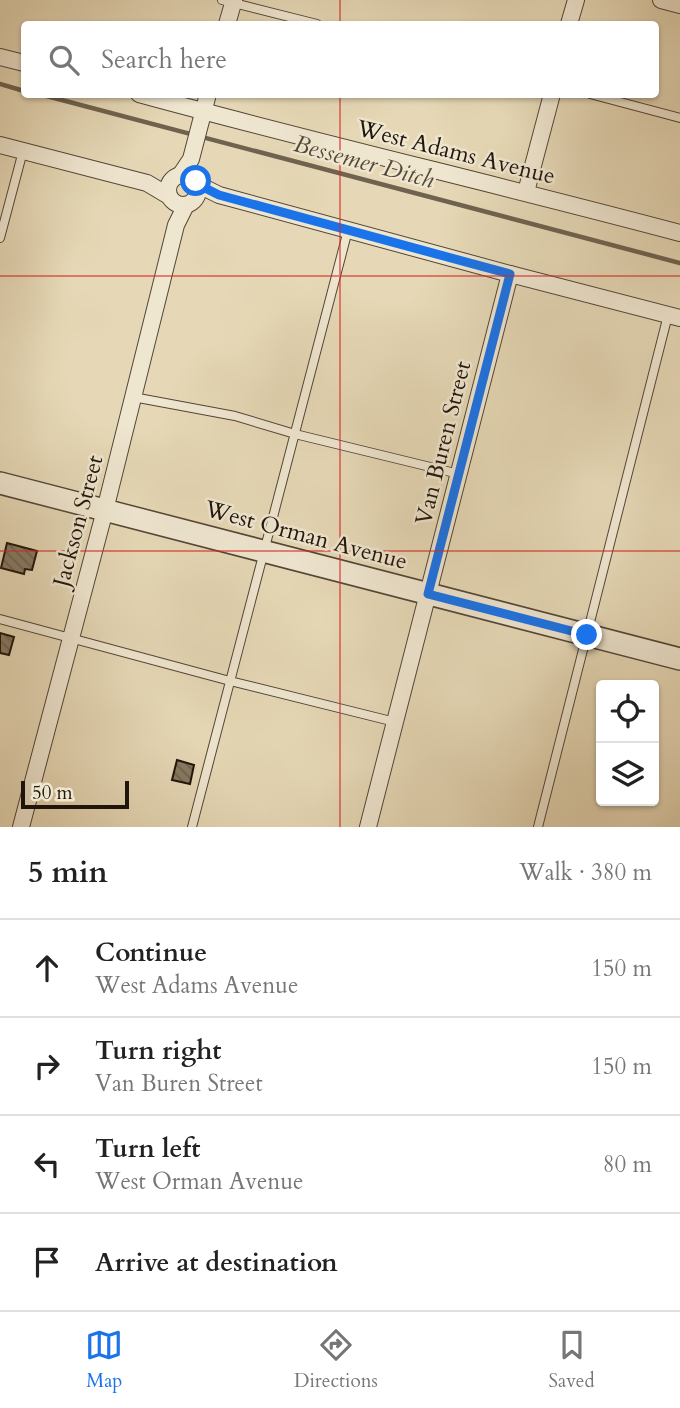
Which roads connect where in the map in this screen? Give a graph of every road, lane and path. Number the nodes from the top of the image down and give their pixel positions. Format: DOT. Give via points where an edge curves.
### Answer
graph roads {
  1 [pos="576,0"];
  2 [pos="661,0"];
  3 [pos="230,1"];
  4 [pos="680,5"];
  5 [pos="228,21"];
  6 [pos="306,21"];
  7 [pos="570,21"];
  8 [pos="0,57"];
  9 [pos="21,62"];
  10 [pos="149,98"];
  11 [pos="207,98"];
  12 [pos="551,98"];
  13 [pos="605,98"];
  14 [pos="680,118"];
  15 [pos="201,119"];
  16 [pos="0,145"];
  17 [pos="23,150"];
  18 [pos="183,190"];
  19 [pos="526,192"];
  20 [pos="348,230"];
  21 [pos="680,233"];
  22 [pos="0,238"];
  23 [pos="510,274"];
  24 [pos="674,316"];
  25 [pos="133,397"];
  26 [pos="295,434"];
  27 [pos="459,474"];
  28 [pos="0,483"];
  29 [pos="106,510"];
  30 [pos="264,551"];
  31 [pos="428,594"];
  32 [pos="0,619"];
  33 [pos="587,635"];
  34 [pos="71,637"];
  35 [pos="680,659"];
  36 [pos="230,681"];
  37 [pos="395,722"];
  38 [pos="21,827"];
  39 [pos="192,827"];
  40 [pos="368,827"];
  41 [pos="538,827"];
  1 -- 7 [label="street"];
  2 -- 4 [label="street"];
  3 -- 5 [label="street"];
  3 -- 6 [label="lane"];
  8 -- 9 [label="street"];
  10 -- 15 [label="street, West Adams Avenue"];
  11 -- 15 [label="street, Jackson Street"];
  12 -- 19 [label="street"];
  13 -- 14 [label="lane"];
  15 -- 18 [label="street, Jackson Street"];
  15 -- 19 [label="street, West Adams Avenue"];
  16 -- 17 [label="street"];
  17 -- 18 [label="street"];
  17 -- 22 [label="lane"];
  18 -- 20 [label="street" via="219,195"];
  18 -- 25 [label="street, Jackson Street"];
  19 -- 21 [label="street, West Adams Avenue"];
  20 -- 23 [label="street"];
  20 -- 26 [label="lane"];
  23 -- 24 [label="street"];
  23 -- 27 [label="street, Van Buren Street"];
  24 -- 33 [label="lane"];
  25 -- 26 [label="lane" via="235,416"];
  25 -- 29 [label="street, Jackson Street"];
  26 -- 27 [label="lane"];
  26 -- 30 [label="lane"];
  27 -- 31 [label="street, Van Buren Street"];
  28 -- 29 [label="street, West Orman Avenue"];
  29 -- 30 [label="street, West Orman Avenue"];
  29 -- 34 [label="street, Jackson Street"];
  30 -- 31 [label="street, West Orman Avenue"];
  30 -- 36 [label="lane"];
  31 -- 33 [label="street, West Orman Avenue"];
  31 -- 37 [label="street, Van Buren Street"];
  32 -- 34 [label="lane"];
  33 -- 35 [label="street, West Orman Avenue"];
  33 -- 41 [label="lane"];
  34 -- 36 [label="lane"];
  34 -- 38 [label="street, Jackson Street"];
  36 -- 37 [label="lane"];
  36 -- 39 [label="lane"];
  37 -- 40 [label="street, Van Buren Street"];
}
